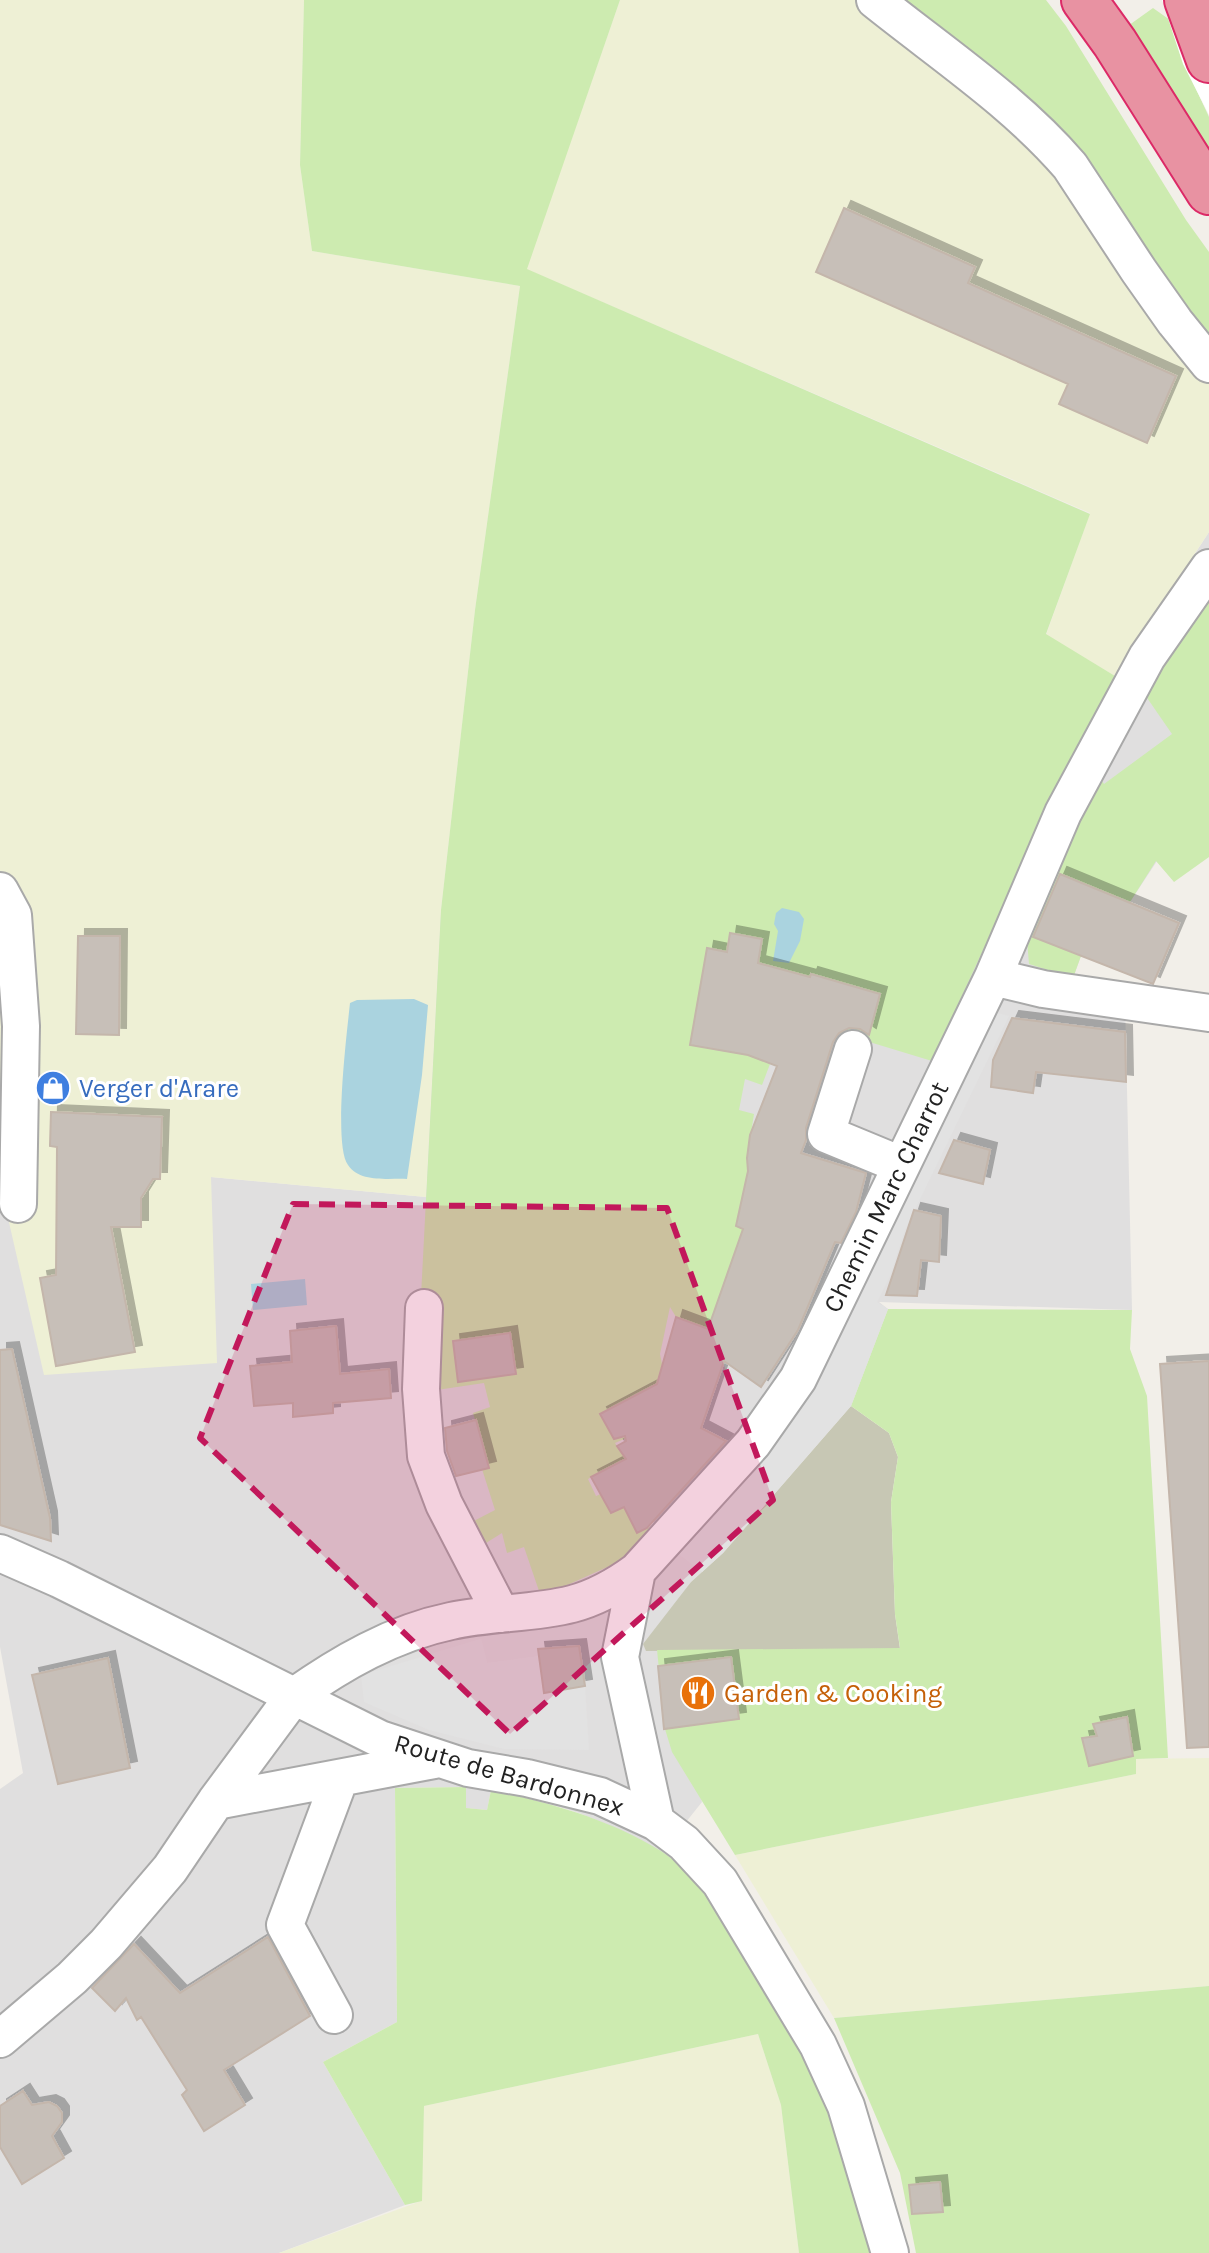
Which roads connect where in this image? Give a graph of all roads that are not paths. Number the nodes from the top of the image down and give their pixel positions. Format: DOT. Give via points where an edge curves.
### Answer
graph roads {
  1 [pos="875,0"];
  2 [pos="1084,0"];
  3 [pos="1187,0"];
  4 [pos="1198,0"];
  5 [pos="1209,8"];
  6 [pos="1209,60"];
  7 [pos="1209,192"];
  8 [pos="1209,364"];
  9 [pos="1209,568"];
  10 [pos="0,891"];
  11 [pos="993,977"];
  12 [pos="1209,1013"];
  13 [pos="853,1049"];
  14 [pos="901,1165"];
  15 [pos="18,1204"];
  16 [pos="424,1308"];
  17 [pos="0,1553"];
  18 [pos="637,1571"];
  19 [pos="501,1614"];
  20 [pos="293,1697"];
  21 [pos="438,1760"];
  22 [pos="340,1778"];
  23 [pos="216,1801"];
  24 [pos="656,1822"];
  25 [pos="334,2015"];
  26 [pos="0,2039"];
  27 [pos="890,2253"];
  1 -- 8 [label="street" via="1051,143"];
  2 -- 7 [label="highway"];
  3 -- 6 [label="highway"];
  4 -- 5 [label="highway"];
  9 -- 11 [label="street, Chemin Marc Charrot" via="1147,657 1063,813"];
  10 -- 15 [label="street" via="13,915 21,1026"];
  11 -- 12 [label="street"];
  11 -- 14 [label="street, Chemin Marc Charrot"];
  13 -- 14 [label="street" via="826,1134"];
  14 -- 18 [label="street, Chemin Marc Charrot" via="798,1379 753,1443"];
  16 -- 19 [label="street" via="421,1389 426,1456 444,1504"];
  17 -- 20 [label="street, Route de Bardonnex"];
  18 -- 19 [label="street" via="617,1586 573,1604"];
  18 -- 24 [label="street" via="620,1657"];
  19 -- 20 [label="street" via="452,1621 400,1637 331,1669"];
  20 -- 21 [label="street, Route de Bardonnex"];
  20 -- 23 [label="street"];
  21 -- 22 [label="street"];
  21 -- 24 [label="street, Route de Bardonnex" via="600,1796"];
  22 -- 23 [label="street"];
  22 -- 25 [label="street" via="285,1925"];
  23 -- 26 [label="street" via="170,1869 106,1944"];
  24 -- 27 [label="street, Route de Bardonnex" via="720,1882 818,2045 846,2106"];
}
